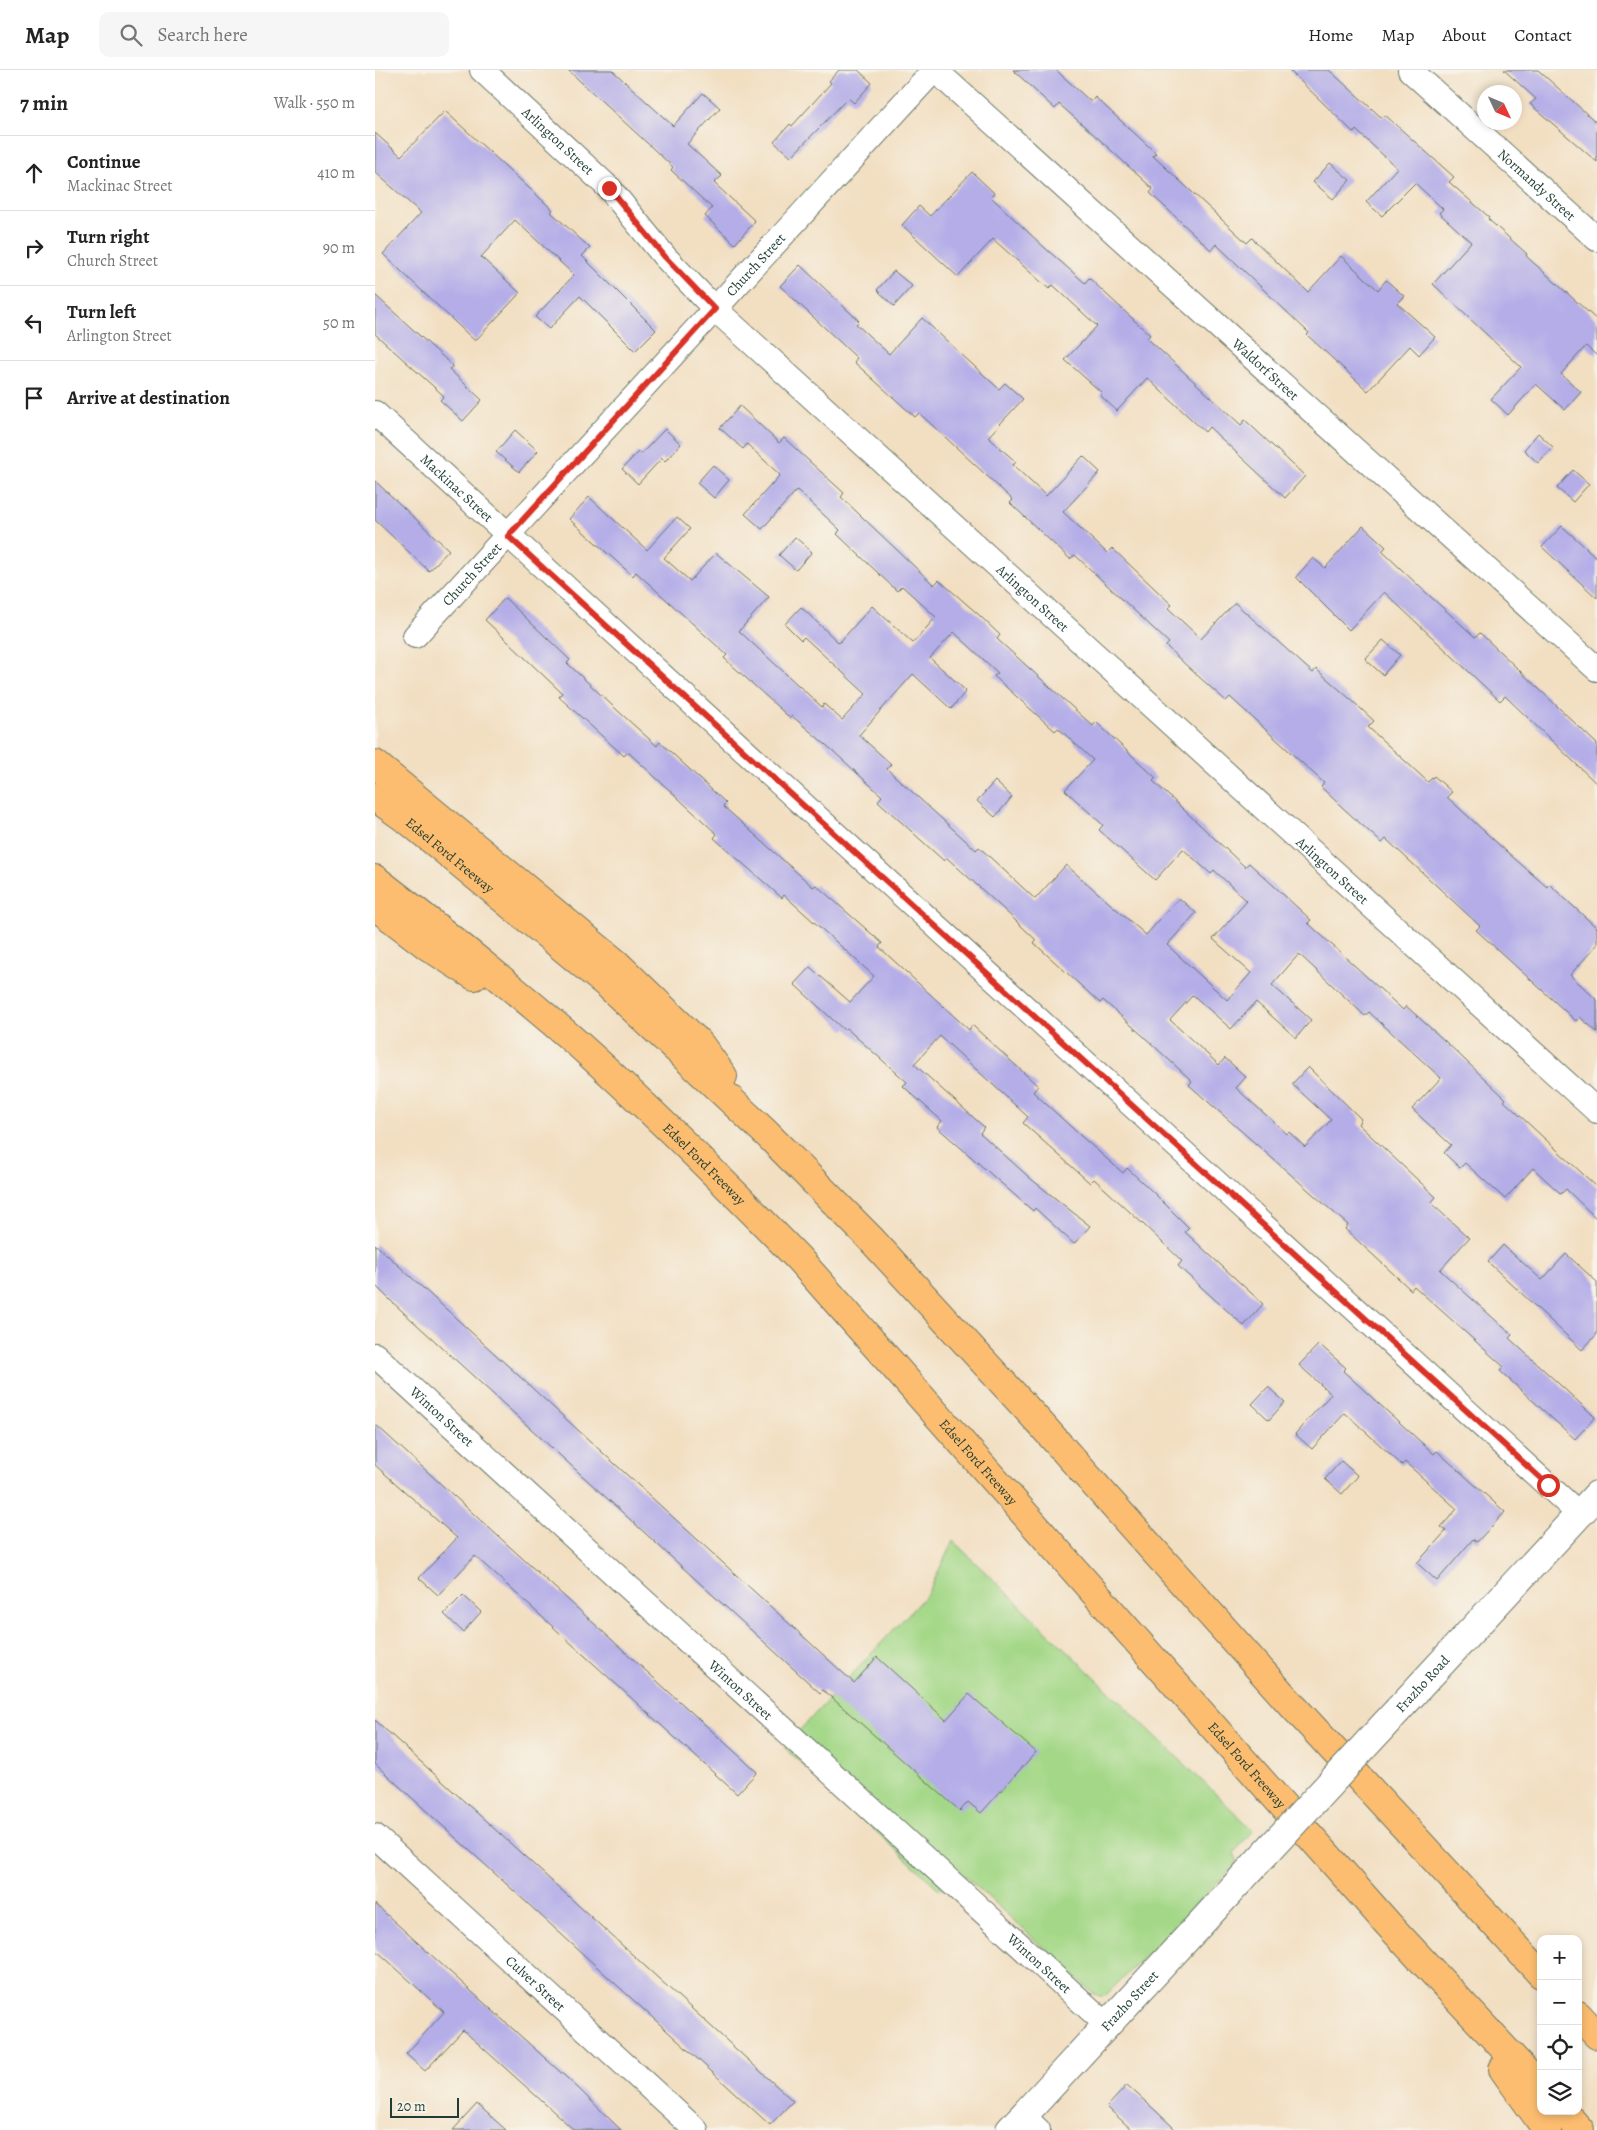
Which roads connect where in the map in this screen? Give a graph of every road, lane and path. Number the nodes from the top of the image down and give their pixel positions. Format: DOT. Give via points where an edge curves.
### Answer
graph roads {
  1 [pos="482,70"];
  2 [pos="934,70"];
  3 [pos="1410,70"];
  4 [pos="1597,239"];
  5 [pos="715,309"];
  6 [pos="375,413"];
  7 [pos="508,536"];
  8 [pos="415,636"];
  9 [pos="1597,669"];
  10 [pos="375,764"];
  11 [pos="375,797"];
  12 [pos="375,878"];
  13 [pos="375,906"];
  14 [pos="577,1044"];
  15 [pos="1597,1111"];
  16 [pos="766,1133"];
  17 [pos="375,1355"];
  18 [pos="1588,1504"];
  19 [pos="375,1836"];
  20 [pos="1249,1872"];
  21 [pos="1537,1970"];
  22 [pos="1436,1976"];
  23 [pos="1582,2019"];
  24 [pos="1107,2025"];
  25 [pos="1597,2035"];
  26 [pos="1537,2084"];
  27 [pos="1567,2115"];
  28 [pos="1024,2125"];
  29 [pos="696,2130"];
  30 [pos="1547,2130"];
  31 [pos="1580,2130"];
  1 -- 5 [label="street, Arlington Street" via="609,188 665,257"];
  2 -- 5 [label="street, Church Street"];
  2 -- 9 [label="street, Waldorf Street"];
  3 -- 4 [label="street, Normandy Street"];
  5 -- 7 [label="street, Church Street"];
  5 -- 15 [label="street, Arlington Street"];
  6 -- 7 [label="street, Mackinac Street"];
  7 -- 8 [label="street, Church Street"];
  7 -- 18 [label="street, Mackinac Street"];
  10 -- 16 [label="highway" via="616,963 699,1043"];
  11 -- 16 [label="highway, Edsel Ford Freeway" via="410,822 609,986"];
  12 -- 14 [label="highway, Edsel Ford Freeway"];
  13 -- 14 [label="highway" via="429,947"];
  14 -- 22 [label="highway, Edsel Ford Freeway" via="719,1177 798,1258"];
  16 -- 21 [label="highway, Edsel Ford Freeway" via="890,1260 1290,1703"];
  17 -- 24 [label="street, Winton Street"];
  18 -- 20 [label="street, Frazho Road, bridge"];
  19 -- 29 [label="street, Culver Street"];
  20 -- 24 [label="street, Frazho Street"];
  22 -- 26 [label="highway, Edsel Ford Freeway"];
  22 -- 30 [label="highway"];
  23 -- 25 [label="highway"];
  24 -- 28 [label="street, Frazho Street"];
  27 -- 31 [label="highway"];
}
